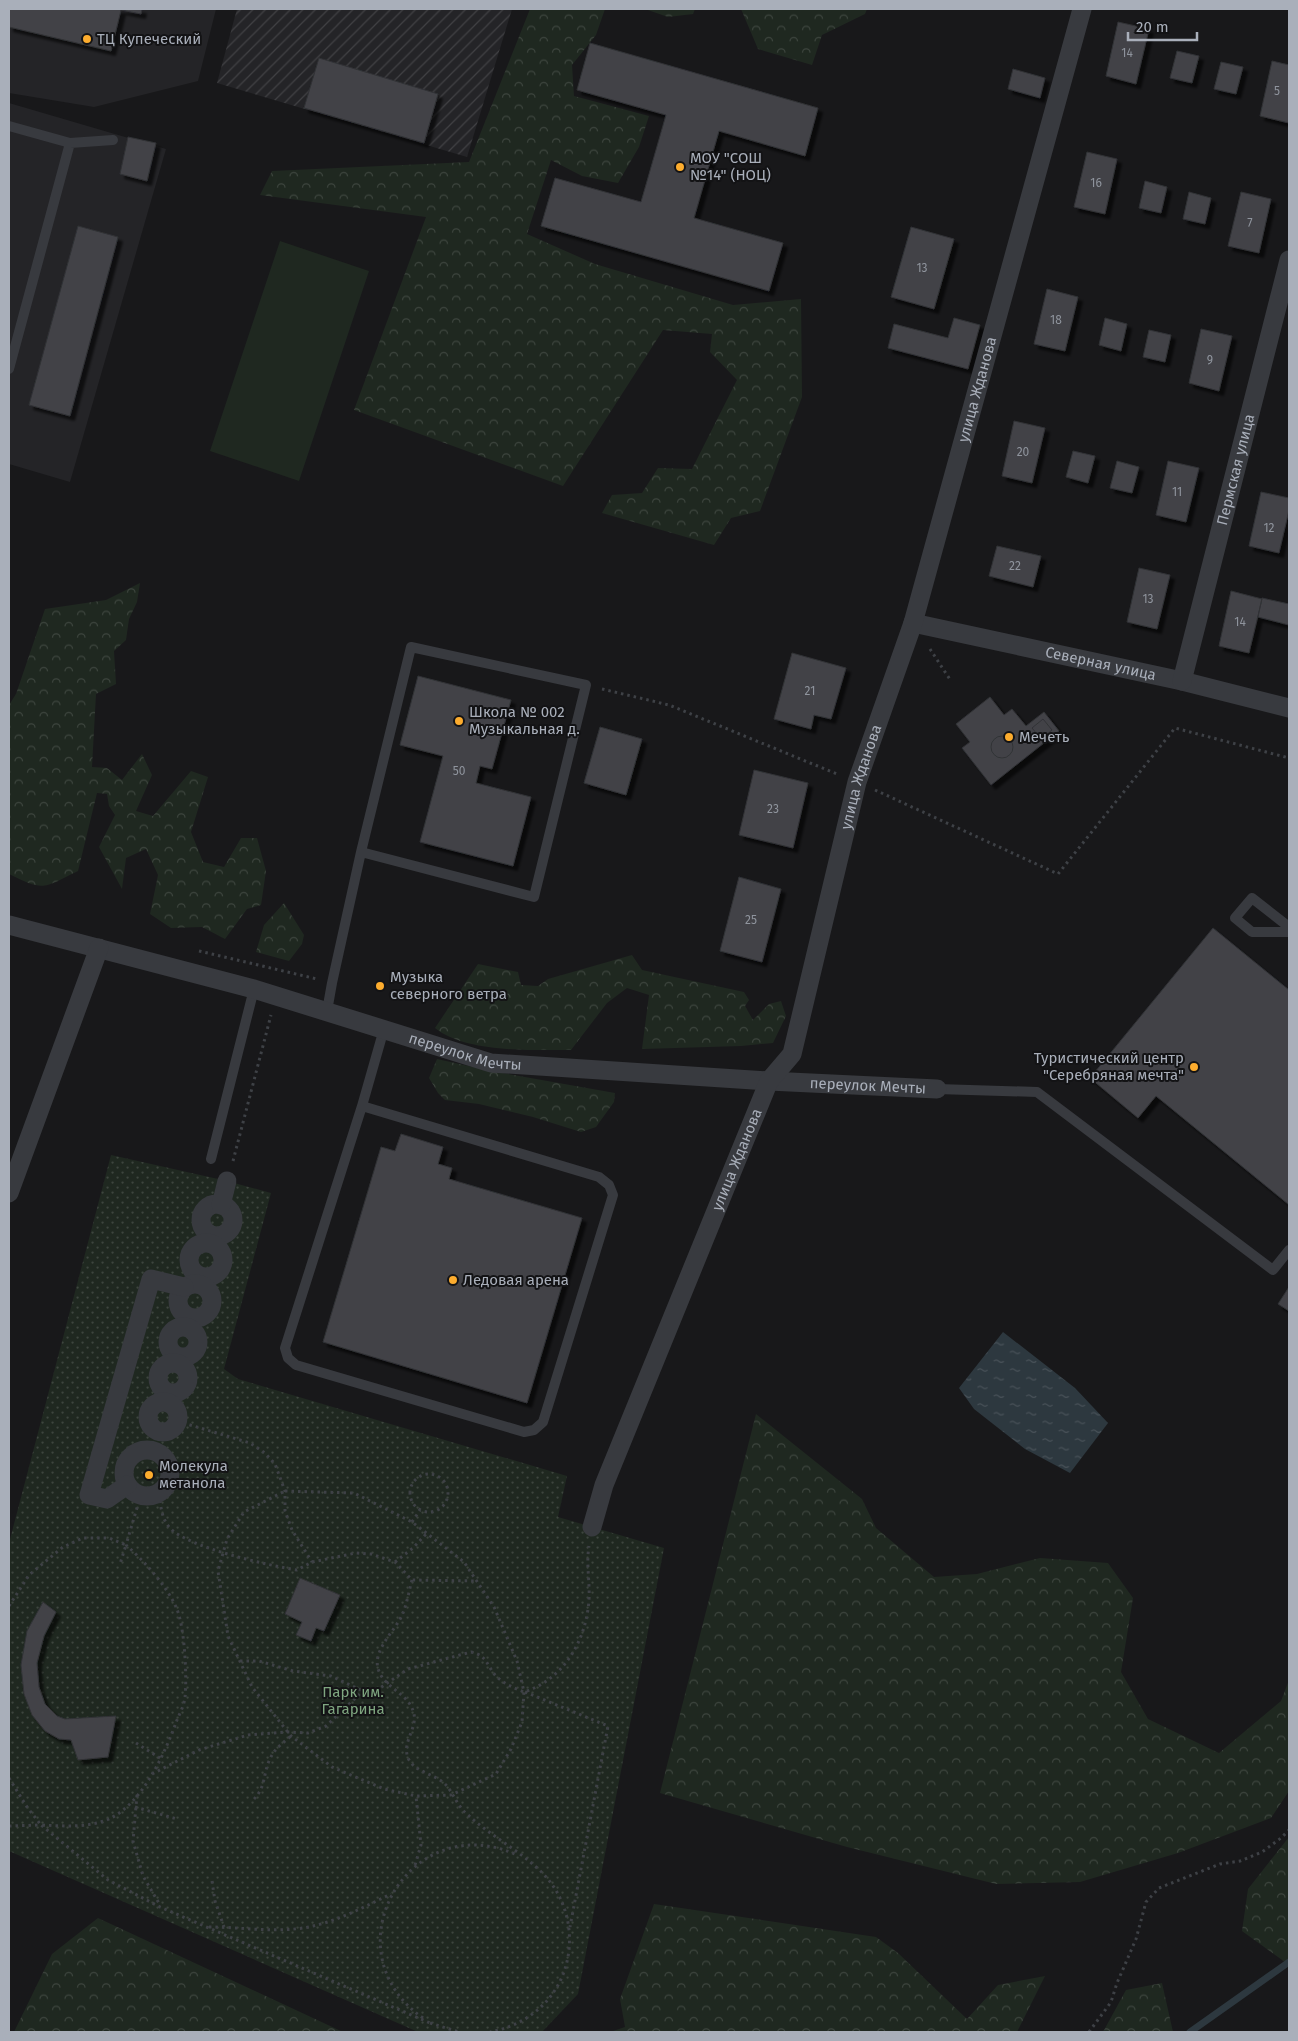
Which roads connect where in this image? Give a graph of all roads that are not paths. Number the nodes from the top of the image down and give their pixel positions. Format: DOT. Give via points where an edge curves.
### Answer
graph roads {
  1 [pos="1082,9"];
  2 [pos="9,126"];
  3 [pos="113,140"];
  4 [pos="70,143"];
  5 [pos="1289,260"];
  6 [pos="9,370"];
  7 [pos="913,623"];
  8 [pos="1182,681"];
  9 [pos="1289,708"];
  10 [pos="362,852"];
  11 [pos="9,925"];
  12 [pos="1289,927"];
  13 [pos="1289,932"];
  14 [pos="98,948"];
  15 [pos="254,989"];
  16 [pos="327,1011"];
  17 [pos="384,1029"];
  18 [pos="769,1081"];
  19 [pos="937,1090"];
  20 [pos="362,1106"];
  21 [pos="211,1159"];
  22 [pos="227,1181"];
  23 [pos="9,1193"];
  24 [pos="1289,1250"];
  25 [pos="195,1283"];
  26 [pos="188,1323"];
  27 [pos="168,1398"];
  28 [pos="159,1432"];
  29 [pos="153,1451"];
  30 [pos="142,1492"];
  31 [pos="592,1527"];
  1 -- 7 [label="street, улица Жданова"];
  2 -- 4 [label="lane"];
  3 -- 4 [label="lane"];
  4 -- 6 [label="lane"];
  5 -- 8 [label="street, Пермская улица"];
  7 -- 8 [label="street, Северная улица"];
  7 -- 18 [label="street, улица Жданова" via="857,782 792,1054"];
  8 -- 9 [label="street, Северная улица"];
  10 -- 10 [label="lane" via="411,647 586,685 534,897"];
  10 -- 16 [label="lane"];
  11 -- 14 [label="street, переулок Мечты"];
  12 -- 13 [label="lane" via="1252,898 1235,918 1252,932"];
  14 -- 15 [label="street, переулок Мечты"];
  14 -- 23 [label="street"];
  15 -- 16 [label="street, переулок Мечты"];
  15 -- 21 [label="lane"];
  16 -- 17 [label="street, переулок Мечты"];
  17 -- 18 [label="street, переулок Мечты" via="491,1063"];
  17 -- 20 [label="lane"];
  18 -- 19 [label="street, переулок Мечты"];
  18 -- 31 [label="street, улица Жданова" via="604,1485"];
  19 -- 24 [label="lane" via="1037,1092 1273,1270"];
  20 -- 20 [label="lane" via="600,1177 609,1184 613,1195 543,1422 534,1430 524,1432 505,1427 296,1365 288,1358 285,1348"];
  22 -- 25 [label="street" via="221,1205 232,1214 233,1221 226,1233 212,1240 222,1253 221,1268 216,1274"];
  25 -- 26 [label="street" via="179,1293 177,1300 178,1308"];
  25 -- 26 [label="street" via="206,1288 212,1302 205,1315"];
  25 -- 30 [label="street" via="151,1279 89,1495 107,1499"];
  26 -- 27 [label="street" via="198,1343 192,1355 178,1360 187,1373 186,1385"];
  27 -- 28 [label="street" via="176,1411 177,1422 172,1430"];
  27 -- 28 [label="street" via="149,1410 148,1423"];
  28 -- 29 [label="street"];
  29 -- 30 [label="street" via="136,1453 124,1467 124,1476"];
  29 -- 30 [label="street" via="168,1462 170,1480 166,1488"];
}
